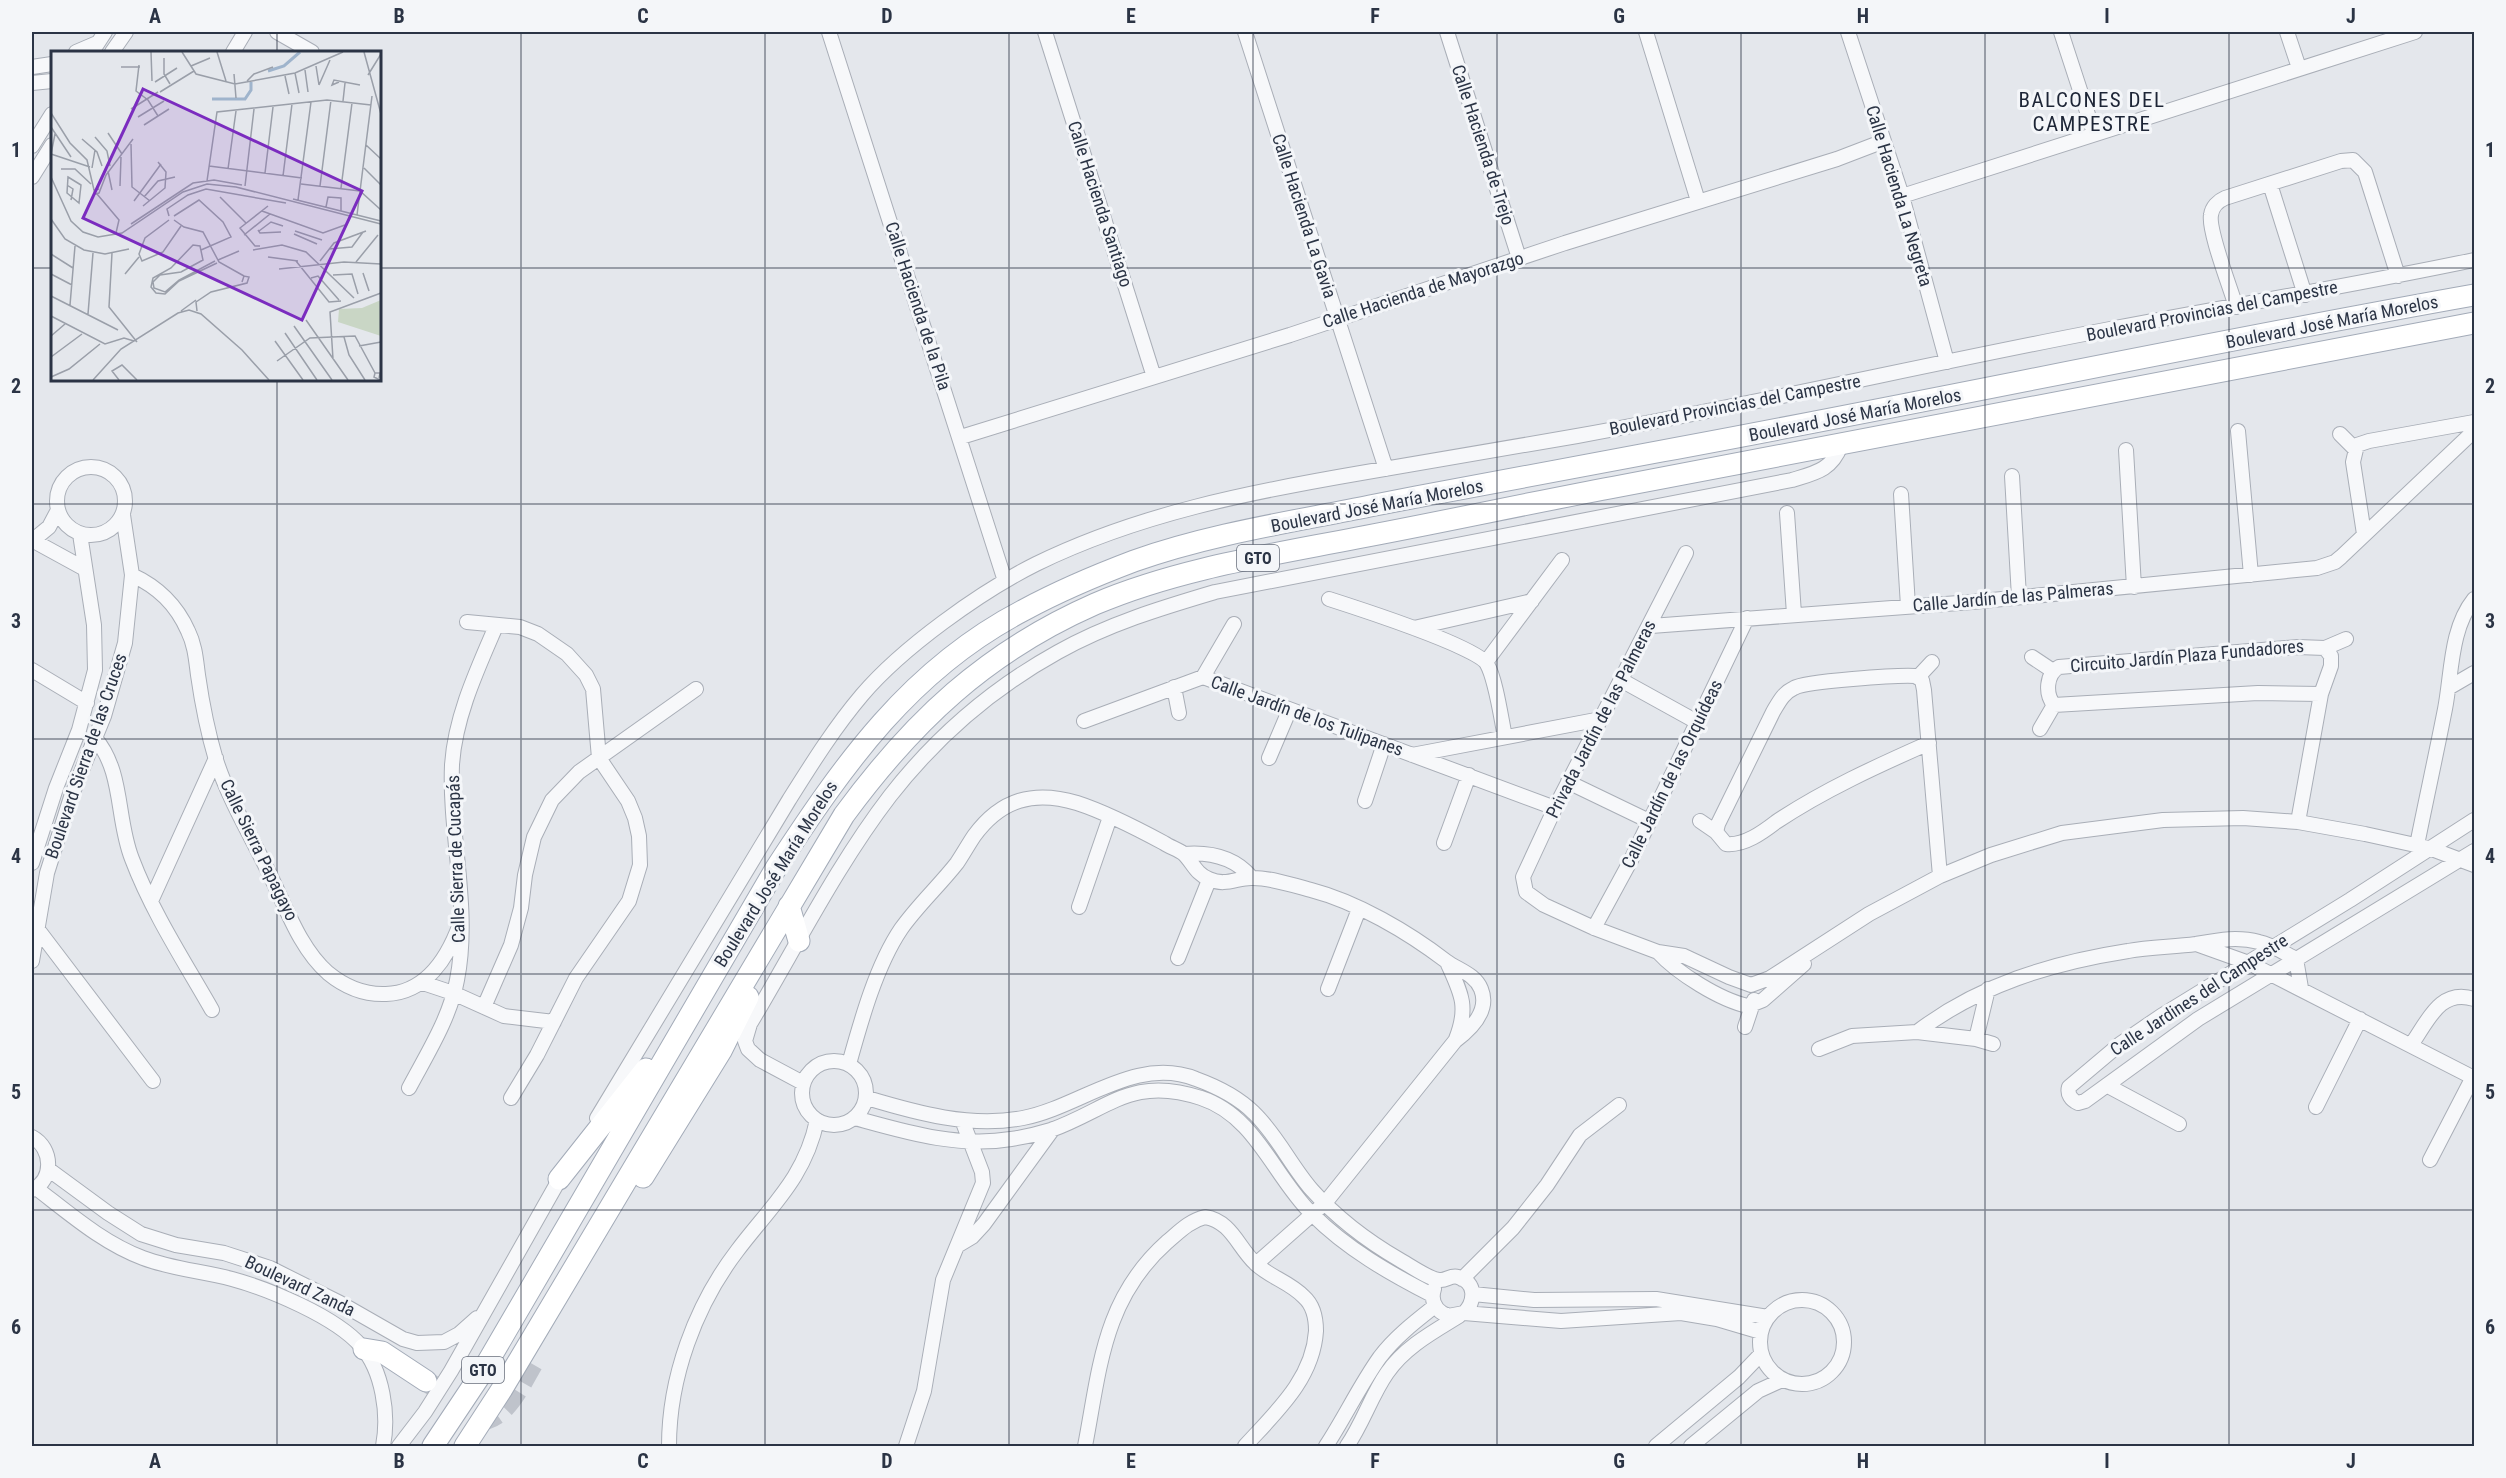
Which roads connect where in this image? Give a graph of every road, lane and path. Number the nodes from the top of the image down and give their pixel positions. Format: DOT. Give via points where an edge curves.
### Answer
graph roads {
  1 [pos="126,32"];
  2 [pos="245,32"];
  3 [pos="277,32"];
  4 [pos="829,32"];
  5 [pos="1045,32"];
  6 [pos="1245,32"];
  7 [pos="1447,32"];
  8 [pos="1646,32"];
  9 [pos="1848,32"];
  10 [pos="2061,32"];
  11 [pos="2287,32"];
  12 [pos="2415,32"];
  13 [pos="98,42"];
  14 [pos="78,51"];
  15 [pos="113,51"];
  16 [pos="234,51"];
  17 [pos="310,51"];
  18 [pos="51,63"];
  19 [pos="32,67"];
  20 [pos="2300,68"];
  21 [pos="51,81"];
  22 [pos="32,83"];
  23 [pos="51,116"];
  24 [pos="2094,133"];
  25 [pos="1884,141"];
  26 [pos="32,147"];
  27 [pos="51,147"];
  28 [pos="32,177"];
  29 [pos="2270,184"];
  30 [pos="1902,196"];
  31 [pos="1698,201"];
  32 [pos="1519,258"];
  33 [pos="2475,260"];
  34 [pos="2398,276"];
  35 [pos="2305,295"];
  36 [pos="2475,295"];
  37 [pos="2236,307"];
  38 [pos="1337,319"];
  39 [pos="2475,323"];
  40 [pos="1947,362"];
  41 [pos="1154,377"];
  42 [pos="2475,422"];
  43 [pos="2238,431"];
  44 [pos="2475,431"];
  45 [pos="2340,434"];
  46 [pos="961,437"];
  47 [pos="1841,445"];
  48 [pos="2354,448"];
  49 [pos="2126,450"];
  50 [pos="1386,469"];
  51 [pos="2012,476"];
  52 [pos="1901,494"];
  53 [pos="58,510"];
  54 [pos="1787,513"];
  55 [pos="123,515"];
  56 [pos="80,534"];
  57 [pos="2364,534"];
  58 [pos="32,540"];
  59 [pos="1686,553"];
  60 [pos="1562,560"];
  61 [pos="85,569"];
  62 [pos="132,575"];
  63 [pos="2251,575"];
  64 [pos="1005,581"];
  65 [pos="2134,587"];
  66 [pos="2019,597"];
  67 [pos="1329,598"];
  68 [pos="2475,599"];
  69 [pos="1532,601"];
  70 [pos="1908,606"];
  71 [pos="1794,614"];
  72 [pos="1747,618"];
  73 [pos="468,622"];
  74 [pos="1234,624"];
  75 [pos="1651,626"];
  76 [pos="496,627"];
  77 [pos="1414,628"];
  78 [pos="2346,639"];
  79 [pos="2325,648"];
  80 [pos="2032,657"];
  81 [pos="1486,662"];
  82 [pos="1932,662"];
  83 [pos="32,670"];
  84 [pos="2052,671"];
  85 [pos="2475,673"];
  86 [pos="1203,677"];
  87 [pos="1918,677"];
  88 [pos="1621,680"];
  89 [pos="1174,687"];
  90 [pos="2450,687"];
  91 [pos="696,689"];
  92 [pos="2321,694"];
  93 [pos="87,703"];
  94 [pos="2054,705"];
  95 [pos="1289,711"];
  96 [pos="1179,713"];
  97 [pos="1601,719"];
  98 [pos="1084,720"];
  99 [pos="1697,722"];
  100 [pos="2040,729"];
  101 [pos="1505,737"];
  102 [pos="95,738"];
  103 [pos="1929,743"];
  104 [pos="1384,744"];
  105 [pos="1411,755"];
  106 [pos="598,758"];
  107 [pos="1269,758"];
  108 [pos="216,759"];
  109 [pos="1469,775"];
  110 [pos="1568,782"];
  111 [pos="1365,801"];
  112 [pos="1555,808"];
  113 [pos="1110,818"];
  114 [pos="2475,820"];
  115 [pos="1649,821"];
  116 [pos="1700,821"];
  117 [pos="2298,822"];
  118 [pos="1716,832"];
  119 [pos="1444,843"];
  120 [pos="2423,847"];
  121 [pos="2475,851"];
  122 [pos="1184,854"];
  123 [pos="2460,859"];
  124 [pos="32,863"];
  125 [pos="2475,866"];
  126 [pos="1940,876"];
  127 [pos="1251,877"];
  128 [pos="1209,880"];
  129 [pos="151,902"];
  130 [pos="789,906"];
  131 [pos="1079,907"];
  132 [pos="1359,909"];
  133 [pos="460,924"];
  134 [pos="36,927"];
  135 [pos="1594,928"];
  136 [pos="799,941"];
  137 [pos="2196,944"];
  138 [pos="2273,946"];
  139 [pos="1814,950"];
  140 [pos="1658,952"];
  141 [pos="1178,958"];
  142 [pos="2296,959"];
  143 [pos="32,961"];
  144 [pos="1447,962"];
  145 [pos="2249,963"];
  146 [pos="750,972"];
  147 [pos="2272,975"];
  148 [pos="2218,981"];
  149 [pos="423,983"];
  150 [pos="1758,984"];
  151 [pos="1988,988"];
  152 [pos="2301,988"];
  153 [pos="1328,989"];
  154 [pos="453,993"];
  155 [pos="2475,999"];
  156 [pos="700,1000"];
  157 [pos="2230,1000"];
  158 [pos="484,1006"];
  159 [pos="1753,1006"];
  160 [pos="212,1010"];
  161 [pos="2360,1019"];
  162 [pos="554,1022"];
  163 [pos="1745,1027"];
  164 [pos="1917,1032"];
  165 [pos="1976,1039"];
  166 [pos="1455,1041"];
  167 [pos="1993,1044"];
  168 [pos="2410,1045"];
  169 [pos="1820,1049"];
  170 [pos="849,1064"];
  171 [pos="1150,1075"];
  172 [pos="2474,1077"];
  173 [pos="153,1082"];
  174 [pos="803,1083"];
  175 [pos="2108,1086"];
  176 [pos="409,1088"];
  177 [pos="1152,1091"];
  178 [pos="511,1098"];
  179 [pos="867,1098"];
  180 [pos="1619,1105"];
  181 [pos="2316,1107"];
  182 [pos="905,1109"];
  183 [pos="855,1118"];
  184 [pos="817,1120"];
  185 [pos="962,1120"];
  186 [pos="2179,1124"];
  187 [pos="1053,1129"];
  188 [pos="898,1130"];
  189 [pos="32,1137"];
  190 [pos="970,1142"];
  191 [pos="2430,1161"];
  192 [pos="48,1169"];
  193 [pos="559,1179"];
  194 [pos="34,1189"];
  195 [pos="1325,1203"];
  196 [pos="1312,1214"];
  197 [pos="957,1246"];
  198 [pos="1256,1264"];
  199 [pos="1462,1279"];
  200 [pos="1441,1280"];
  201 [pos="1473,1294"];
  202 [pos="1563,1299"];
  203 [pos="1615,1299"];
  204 [pos="1434,1300"];
  205 [pos="350,1309"];
  206 [pos="485,1310"];
  207 [pos="1461,1314"];
  208 [pos="1614,1316"];
  209 [pos="1768,1317"];
  210 [pos="1561,1321"];
  211 [pos="338,1329"];
  212 [pos="1761,1332"];
  213 [pos="364,1349"];
  214 [pos="1761,1354"];
  215 [pos="536,1358"];
  216 [pos="1782,1380"];
  217 [pos="426,1382"];
  218 [pos="383,1446"];
  219 [pos="399,1446"];
  220 [pos="433,1446"];
  221 [pos="465,1446"];
  222 [pos="669,1446"];
  223 [pos="906,1446"];
  224 [pos="1085,1446"];
  225 [pos="1245,1446"];
  226 [pos="1326,1446"];
  227 [pos="1347,1446"];
  228 [pos="1656,1446"];
  229 [pos="1691,1446"];
  1 -- 15 [label="street"];
  2 -- 16 [label="street"];
  3 -- 17 [label="street"];
  4 -- 46 [label="street, Calle Hacienda de la Pila"];
  5 -- 41 [label="street, Calle Hacienda Santiago"];
  6 -- 38 [label="street, Calle Hacienda La Gavia"];
  7 -- 32 [label="street, Calle Hacienda de Trejo"];
  8 -- 31 [label="street"];
  9 -- 25 [label="street, Calle Hacienda La Negreta"];
  10 -- 24 [label="street"];
  11 -- 20 [label="street"];
  12 -- 20 [label="street"];
  13 -- 14 [label="street"];
  18 -- 19 [label="street"];
  20 -- 24 [label="street"];
  21 -- 22 [label="street"];
  23 -- 26 [label="street"];
  24 -- 30 [label="street"];
  25 -- 30 [label="street, Calle Hacienda La Negreta"];
  25 -- 31 [label="street, Calle Hacienda de Mayorazgo"];
  27 -- 28 [label="street"];
  29 -- 34 [label="street" via="2340,160 2357,162 2365,172"];
  29 -- 35 [label="street"];
  29 -- 37 [label="street" via="2221,200 2211,215 2214,238"];
  30 -- 40 [label="street, Calle Hacienda La Negreta"];
  31 -- 32 [label="street, Calle Hacienda de Mayorazgo"];
  32 -- 38 [label="street, Calle Hacienda de Mayorazgo"];
  33 -- 34 [label="street, Boulevard Provincias del Campestre"];
  34 -- 35 [label="street, Boulevard Provincias del Campestre"];
  35 -- 37 [label="street, Boulevard Provincias del Campestre"];
  36 -- 156 [label="main road, Boulevard José María Morelos / GTO" via="1309,518 1198,543 1094,577 1021,611 971,642 893,709 825,793 776,868"];
  37 -- 40 [label="street, Boulevard Provincias del Campestre"];
  38 -- 41 [label="street, Calle Hacienda de Mayorazgo"];
  38 -- 50 [label="street, Calle Hacienda La Gavia"];
  39 -- 47 [label="main road, Boulevard José María Morelos / GTO"];
  40 -- 50 [label="street, Boulevard Provincias del Campestre" via="1582,435"];
  41 -- 46 [label="street, Calle Hacienda de Mayorazgo"];
  42 -- 48 [label="street" via="2369,441"];
  43 -- 63 [label="street"];
  44 -- 57 [label="street, Calle Jardín de las Palmeras"];
  45 -- 48 [label="street"];
  46 -- 64 [label="street, Calle Hacienda de la Pila"];
  47 -- 130 [label="main road, Boulevard José María Morelos / GTO" via="1286,552 1186,574 1096,604 1004,653 938,705 861,791"];
  47 -- 136 [label="street" via="1836,458 1821,471 1792,480 1215,592 1130,618 1080,640 1009,682 939,741 866,829"];
  48 -- 57 [label="street"];
  49 -- 65 [label="street"];
  50 -- 64 [label="street, Boulevard Provincias del Campestre" via="1266,490 1165,515 1073,547"];
  51 -- 66 [label="street"];
  52 -- 70 [label="street"];
  53 -- 55 [label="street, Boulevard Sierra de las Cruces" via="58,493 66,478 89,467 106,471 119,482 125,498"];
  53 -- 56 [label="street" via="66,525"];
  53 -- 58 [label="street" via="49,526"];
  54 -- 71 [label="street"];
  55 -- 56 [label="street" via="117,524 100,534"];
  55 -- 62 [label="street, Boulevard Sierra de las Cruces"];
  56 -- 61 [label="street, Boulevard Sierra de las Cruces"];
  57 -- 63 [label="street, Calle Jardín de las Palmeras" via="2327,566"];
  58 -- 61 [label="street"];
  59 -- 75 [label="street, Privada Jardín de las Palmeras"];
  60 -- 69 [label="street"];
  61 -- 93 [label="street, Boulevard Sierra de las Cruces" via="96,656"];
  62 -- 102 [label="street, Boulevard Sierra de las Cruces" via="122,654"];
  62 -- 108 [label="street, Calle Sierra Papagayo" via="165,596 189,633"];
  63 -- 65 [label="street, Calle Jardín de las Palmeras"];
  64 -- 193 [label="street, Boulevard Provincias del Campestre" via="904,654 843,720 789,800"];
  65 -- 66 [label="street, Calle Jardín de las Palmeras"];
  66 -- 70 [label="street, Calle Jardín de las Palmeras"];
  67 -- 77 [label="street"];
  68 -- 90 [label="street" via="2458,629"];
  69 -- 77 [label="street"];
  69 -- 81 [label="street"];
  70 -- 71 [label="street, Calle Jardín de las Palmeras"];
  71 -- 72 [label="street, Calle Jardín de las Palmeras"];
  72 -- 75 [label="street, Calle Jardín de las Palmeras"];
  72 -- 99 [label="street, Calle Jardín de las Orquídeas"];
  73 -- 76 [label="street"];
  74 -- 86 [label="street"];
  75 -- 88 [label="street, Privada Jardín de las Palmeras"];
  76 -- 106 [label="street" via="520,627 538,634 567,654 586,675 593,689"];
  76 -- 133 [label="street, Calle Sierra de Cucapás" via="467,698 452,763"];
  77 -- 81 [label="street"];
  78 -- 79 [label="street"];
  79 -- 84 [label="street, Circuito Jardín Plaza Fundadores" via="2061,666"];
  79 -- 92 [label="street, Circuito Jardín Plaza Fundadores" via="2331,656 2331,666"];
  80 -- 84 [label="street"];
  81 -- 101 [label="street"];
  82 -- 87 [label="street"];
  83 -- 93 [label="street"];
  84 -- 94 [label="street, Circuito Jardín Plaza Fundadores" via="2048,684"];
  85 -- 90 [label="street"];
  86 -- 89 [label="street"];
  86 -- 95 [label="street, Calle Jardín de los Tulipanes"];
  87 -- 103 [label="street" via="1923,683"];
  87 -- 118 [label="street" via="1815,682 1783,695"];
  88 -- 97 [label="street, Privada Jardín de las Palmeras"];
  88 -- 99 [label="street"];
  89 -- 96 [label="street"];
  89 -- 98 [label="street"];
  90 -- 120 [label="street"];
  91 -- 106 [label="street"];
  92 -- 94 [label="street" via="2258,693"];
  92 -- 117 [label="street, Circuito Jardín Plaza Fundadores"];
  93 -- 124 [label="street, Boulevard Sierra de las Cruces"];
  94 -- 100 [label="street"];
  95 -- 104 [label="street, Calle Jardín de los Tulipanes"];
  95 -- 107 [label="street"];
  97 -- 101 [label="street, Calle Jardín de los Tulipanes"];
  97 -- 110 [label="street, Privada Jardín de las Palmeras"];
  99 -- 115 [label="street, Calle Jardín de las Orquídeas"];
  101 -- 105 [label="street, Calle Jardín de los Tulipanes"];
  102 -- 129 [label="street" via="110,761 126,843"];
  102 -- 134 [label="street, Boulevard Sierra de las Cruces" via="46,873"];
  103 -- 118 [label="street" via="1837,787 1738,843 1726,844"];
  103 -- 126 [label="street"];
  104 -- 105 [label="street, Calle Jardín de los Tulipanes"];
  104 -- 111 [label="street"];
  105 -- 109 [label="street, Calle Jardín de los Tulipanes"];
  106 -- 158 [label="street" via="565,784 542,818 534,837 511,945"];
  106 -- 162 [label="street" via="621,789 635,818 640,865 629,900 581,969"];
  108 -- 129 [label="street"];
  108 -- 149 [label="street, Calle Sierra Papagayo" via="236,812 298,932 327,972 353,988 375,994 397,993"];
  109 -- 112 [label="street, Calle Jardín de los Tulipanes"];
  109 -- 119 [label="street"];
  110 -- 112 [label="street, Privada Jardín de las Palmeras"];
  110 -- 115 [label="street"];
  112 -- 135 [label="street, Privada Jardín de las Palmeras" via="1525,871 1524,888 1544,905"];
  113 -- 122 [label="street"];
  113 -- 131 [label="street"];
  113 -- 170 [label="street" via="1079,804 1051,798 1017,801 994,813 892,945"];
  114 -- 120 [label="street, Calle Jardines del Campestre"];
  115 -- 135 [label="street, Calle Jardín de las Orquídeas"];
  116 -- 118 [label="street"];
  117 -- 120 [label="street"];
  117 -- 126 [label="street" via="2163,820 2062,833"];
  120 -- 123 [label="street"];
  120 -- 138 [label="street, Calle Jardines del Campestre" via="2350,900"];
  121 -- 123 [label="street, Calle Jardines del Campestre"];
  122 -- 127 [label="street" via="1227,859"];
  122 -- 128 [label="street" via="1197,872"];
  123 -- 125 [label="street"];
  123 -- 142 [label="street, Calle Jardines del Campestre"];
  126 -- 139 [label="street" via="1885,904"];
  127 -- 128 [label="street" via="1233,882"];
  127 -- 132 [label="street" via="1313,890"];
  128 -- 141 [label="street"];
  129 -- 160 [label="street"];
  130 -- 136 [label="main road"];
  130 -- 146 [label="main road, Boulevard José María Morelos / GTO"];
  132 -- 144 [label="street" via="1426,945"];
  132 -- 153 [label="street"];
  133 -- 149 [label="street" via="449,949"];
  133 -- 154 [label="street, Calle Sierra de Cucapás"];
  134 -- 143 [label="street, Boulevard Sierra de las Cruces"];
  134 -- 173 [label="street"];
  135 -- 140 [label="street"];
  136 -- 174 [label="street" via="745,1037 748,1049 760,1060"];
  137 -- 138 [label="street" via="2237,938"];
  137 -- 145 [label="street"];
  137 -- 151 [label="street" via="2110,954"];
  138 -- 142 [label="street"];
  138 -- 145 [label="street, Calle Jardines del Campestre"];
  139 -- 150 [label="street"];
  139 -- 159 [label="street" via="1790,977"];
  140 -- 150 [label="street" via="1684,956 1744,984"];
  140 -- 159 [label="street" via="1698,982 1739,1004"];
  142 -- 147 [label="street, Calle Jardines del Campestre"];
  142 -- 152 [label="street"];
  144 -- 166 [label="street" via="1463,1002 1464,1014"];
  144 -- 166 [label="street" via="1474,979 1483,999 1475,1023"];
  145 -- 147 [label="street"];
  145 -- 148 [label="street, Calle Jardines del Campestre"];
  146 -- 215 [label="main road" via="746,1003 721,1051"];
  146 -- 221 [label="main road, Boulevard José María Morelos / GTO"];
  147 -- 152 [label="street"];
  147 -- 157 [label="street, Calle Jardines del Campestre"];
  148 -- 157 [label="street"];
  148 -- 175 [label="street, Calle Jardines del Campestre" via="2120,1044 2075,1081 2068,1092 2074,1101 2082,1102"];
  149 -- 154 [label="street"];
  150 -- 159 [label="street"];
  151 -- 164 [label="street"];
  151 -- 165 [label="street"];
  152 -- 161 [label="street"];
  154 -- 158 [label="street"];
  154 -- 176 [label="street, Calle Sierra de Cucapás"];
  155 -- 168 [label="street" via="2453,996 2442,1002"];
  156 -- 193 [label="main road"];
  156 -- 220 [label="main road, Boulevard José María Morelos / GTO" via="478,1377"];
  157 -- 175 [label="street, Calle Jardines del Campestre" via="2167,1040"];
  158 -- 162 [label="street" via="504,1016"];
  159 -- 163 [label="street"];
  161 -- 168 [label="street"];
  161 -- 181 [label="street"];
  162 -- 178 [label="street"];
  164 -- 165 [label="street"];
  164 -- 169 [label="street" via="1852,1036"];
  165 -- 167 [label="street"];
  166 -- 195 [label="street"];
  168 -- 172 [label="street"];
  170 -- 174 [label="street" via="827,1061 808,1073"];
  170 -- 179 [label="street" via="864,1079"];
  171 -- 177 [label="street"];
  171 -- 185 [label="street" via="1123,1079 1075,1102 1024,1118"];
  171 -- 195 [label="street" via="1193,1078 1229,1094 1255,1114"];
  172 -- 191 [label="street"];
  174 -- 184 [label="street" via="804,1104"];
  175 -- 186 [label="street"];
  177 -- 187 [label="street" via="1120,1097"];
  177 -- 196 [label="street" via="1204,1099 1234,1116"];
  179 -- 182 [label="street"];
  179 -- 183 [label="street"];
  180 -- 199 [label="street" via="1581,1135 1513,1228"];
  182 -- 185 [label="street"];
  182 -- 188 [label="street"];
  183 -- 184 [label="street" via="836,1125"];
  183 -- 188 [label="street"];
  184 -- 222 [label="street" via="794,1180 735,1253 706,1302 673,1390"];
  185 -- 190 [label="street"];
  187 -- 190 [label="street" via="1008,1140"];
  187 -- 197 [label="street" via="984,1224"];
  188 -- 190 [label="street"];
  189 -- 192 [label="street" via="44,1147"];
  190 -- 197 [label="street" via="982,1172 982,1183"];
  192 -- 194 [label="street" via="44,1180"];
  192 -- 205 [label="street, Boulevard Zanda" via="141,1234 246,1260 290,1277"];
  193 -- 206 [label="street, Boulevard Provincias del Campestre"];
  194 -- 211 [label="street, Boulevard Zanda" via="90,1230 132,1254 169,1267 261,1288"];
  195 -- 196 [label="street"];
  195 -- 200 [label="street" via="1382,1249"];
  196 -- 198 [label="street"];
  196 -- 204 [label="street" via="1381,1268"];
  197 -- 223 [label="street" via="943,1280 924,1391"];
  198 -- 224 [label="street" via="1230,1230 1205,1217 1184,1227 1156,1252 1131,1282 1107,1335"];
  198 -- 225 [label="street" via="1304,1296 1316,1332 1301,1380"];
  199 -- 200 [label="street" via="1452,1276"];
  199 -- 201 [label="street"];
  200 -- 204 [label="street"];
  201 -- 202 [label="street"];
  201 -- 207 [label="street" via="1472,1302"];
  202 -- 203 [label="street"];
  202 -- 210 [label="street"];
  203 -- 208 [label="street"];
  203 -- 209 [label="street" via="1672,1300"];
  204 -- 207 [label="street" via="1443,1314"];
  204 -- 226 [label="street" via="1382,1356"];
  205 -- 206 [label="street, Boulevard Zanda" via="403,1339 428,1344 444,1342 459,1334"];
  205 -- 211 [label="street"];
  206 -- 219 [label="street, Boulevard Provincias del Campestre" via="432,1402"];
  207 -- 210 [label="street"];
  207 -- 227 [label="street" via="1395,1362"];
  208 -- 210 [label="street"];
  208 -- 212 [label="street" via="1699,1315"];
  209 -- 212 [label="street"];
  209 -- 216 [label="street" via="1779,1306 1808,1300 1828,1309 1842,1326 1843,1355 1825,1378 1811,1384"];
  211 -- 213 [label="street, Boulevard Zanda"];
  212 -- 214 [label="street"];
  213 -- 217 [label="main road" via="382,1352"];
  213 -- 218 [label="street, Boulevard Zanda" via="385,1406"];
  214 -- 216 [label="street" via="1769,1369"];
  214 -- 228 [label="street"];
  216 -- 229 [label="street" via="1758,1391"];
}
